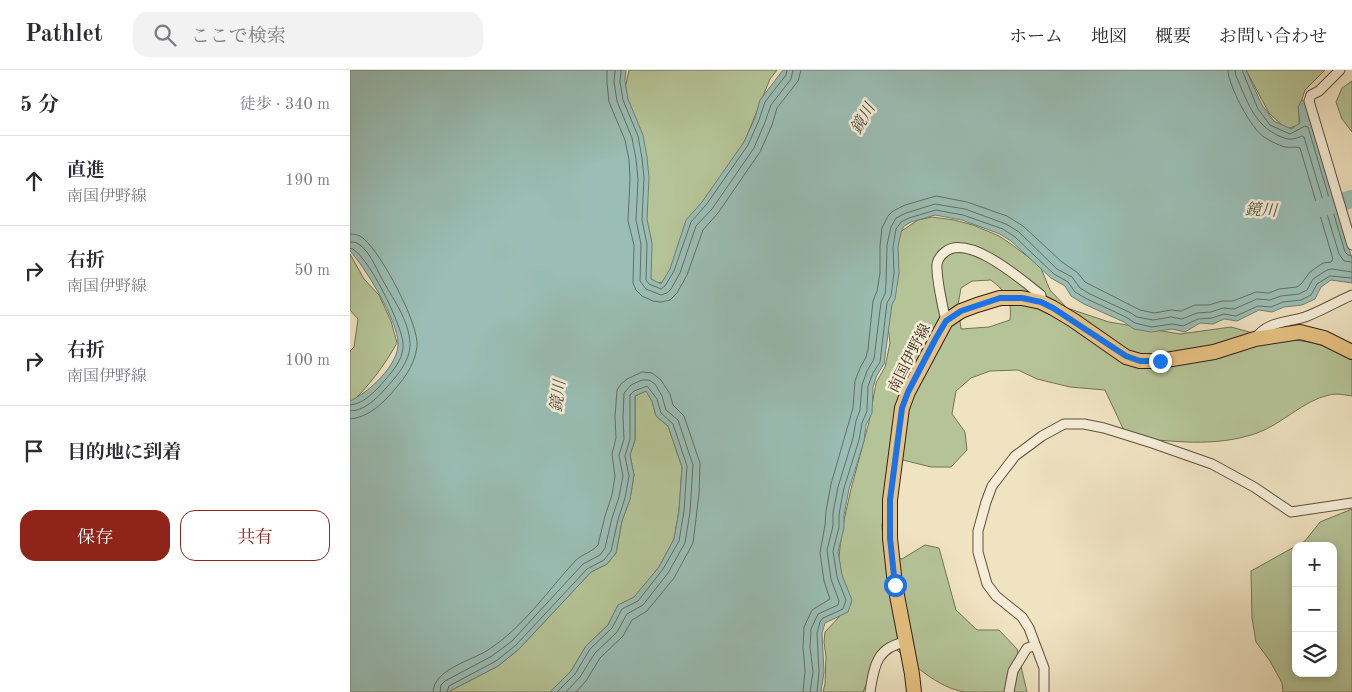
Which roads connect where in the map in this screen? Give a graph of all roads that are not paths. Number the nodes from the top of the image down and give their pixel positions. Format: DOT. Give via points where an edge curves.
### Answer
graph roads {
  1 [pos="1340,70"];
  2 [pos="1352,245"];
  3 [pos="1352,296"];
  4 [pos="1041,302"];
  5 [pos="946,321"];
  6 [pos="1255,339"];
  7 [pos="1352,352"];
  8 [pos="1352,503"];
  9 [pos="906,642"];
  10 [pos="1034,646"];
  11 [pos="870,692"];
  12 [pos="914,692"];
  13 [pos="1009,692"];
  14 [pos="1044,692"];
  1 -- 2 [label="street" via="1311,95 1309,101"];
  3 -- 6 [label="street" via="1304,317 1261,330"];
  4 -- 5 [label="main road, 南国伊野線" via="1000,298 961,311"];
  4 -- 5 [label="street" via="1042,295 1006,266 982,253 962,248 948,249 940,255 937,264"];
  4 -- 6 [label="main road, 南国伊野線" via="1126,356 1140,361 1214,352"];
  5 -- 9 [label="main road, 南国伊野線" via="902,408 893,474 890,538"];
  6 -- 7 [label="main road, 南国伊野線" via="1300,332 1324,338"];
  8 -- 10 [label="street" via="1291,512 1212,464 1104,428 1064,424 1015,456 992,486 978,531 978,552 987,584 996,596 1022,616"];
  9 -- 11 [label="street" via="882,652 876,662"];
  9 -- 12 [label="main road, 南国伊野線"];
  10 -- 13 [label="street" via="1027,648 1013,671"];
  10 -- 14 [label="street" via="1044,668"];
}
